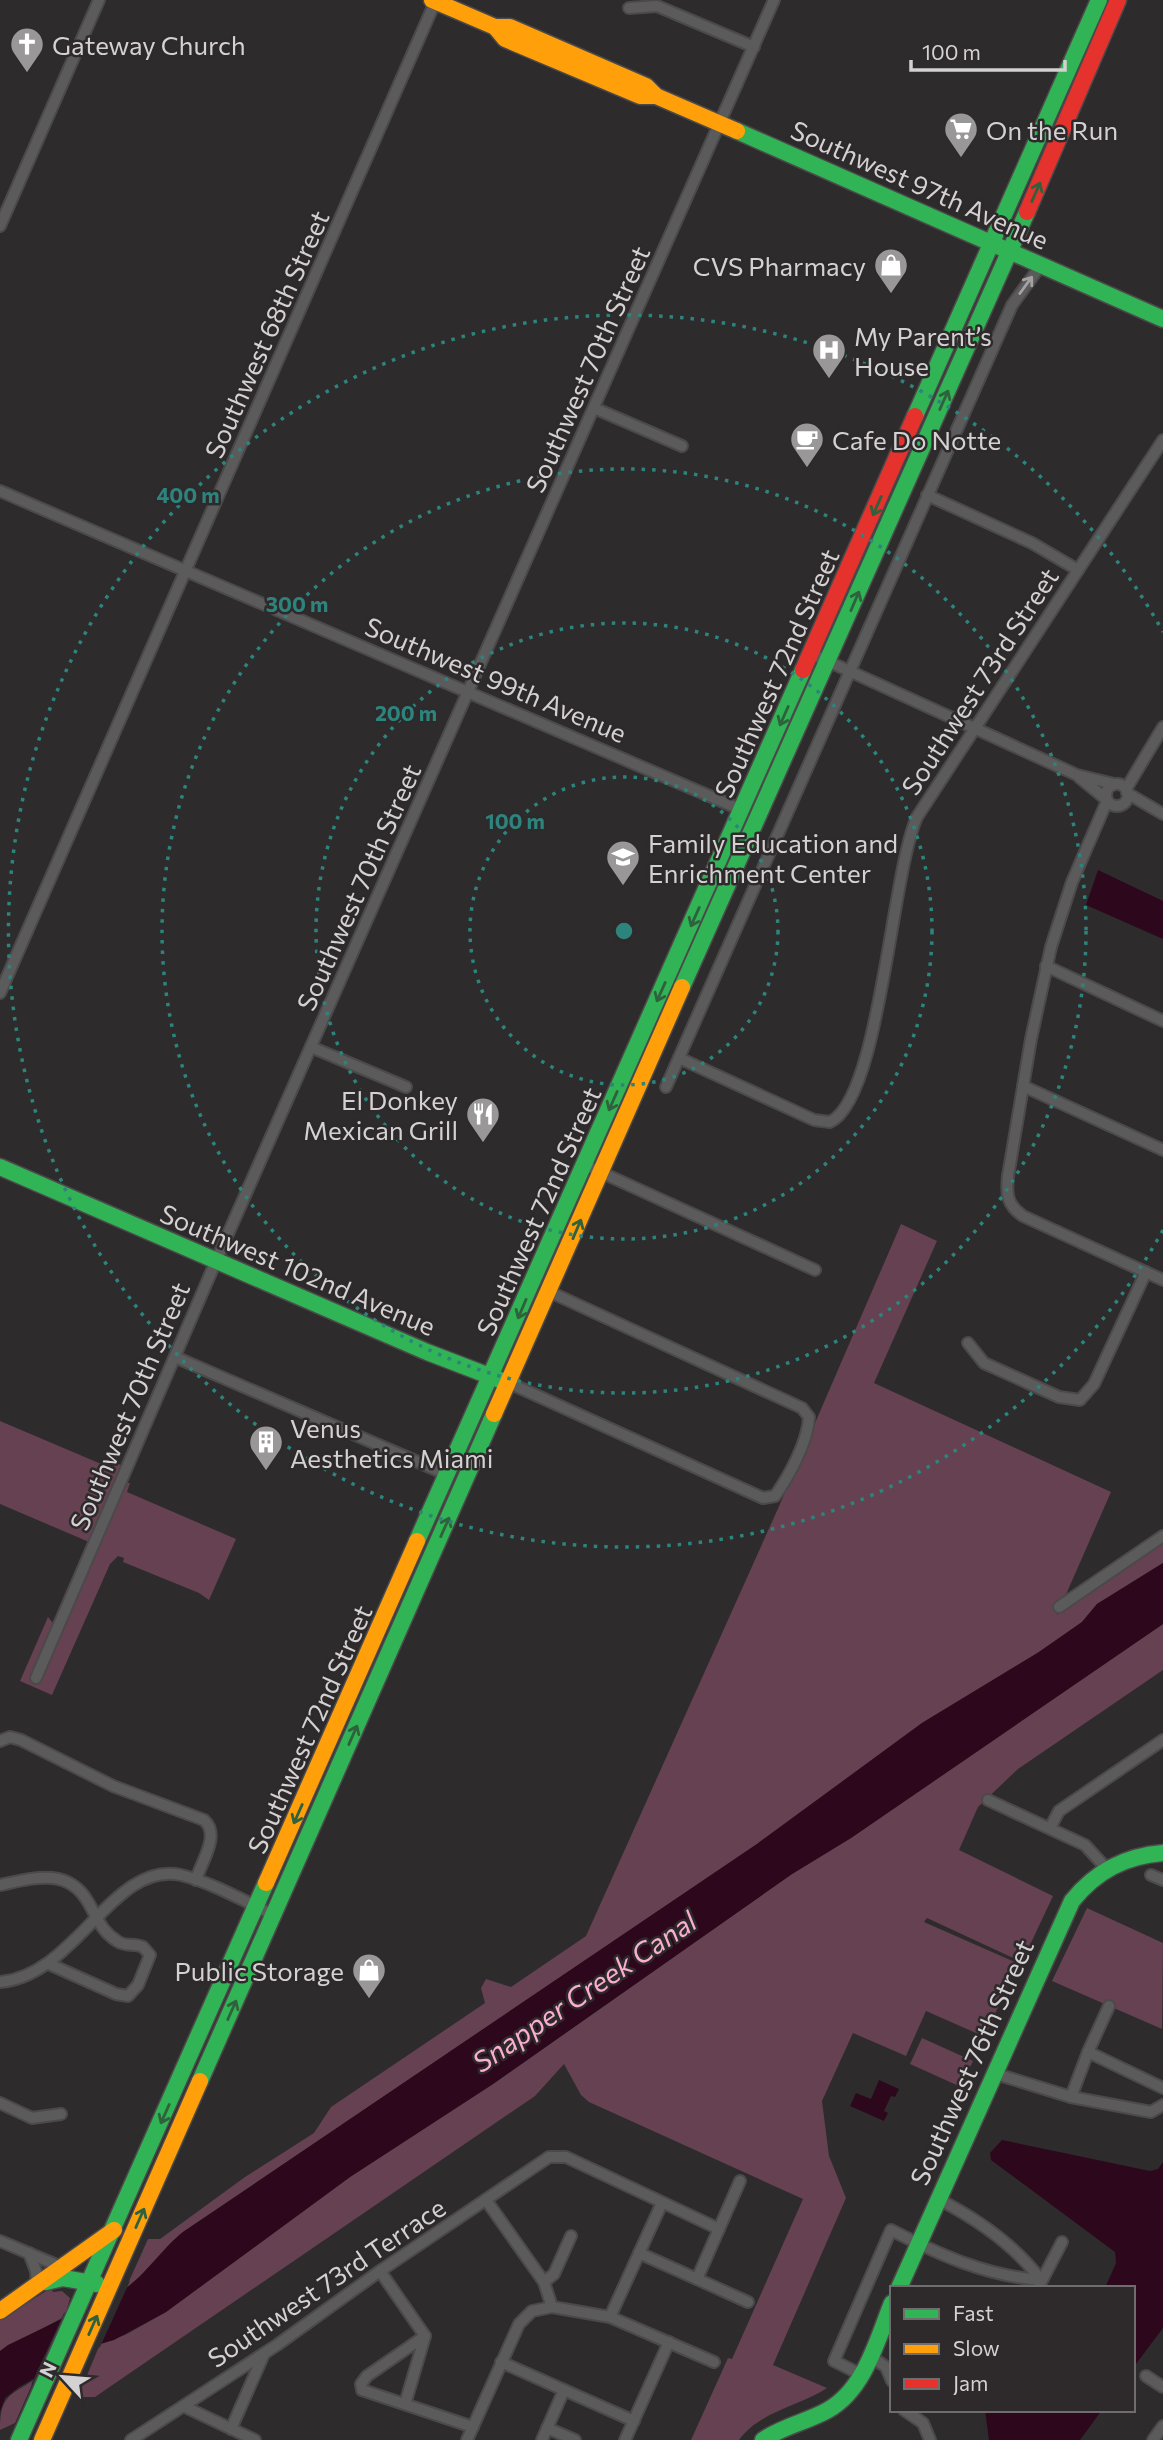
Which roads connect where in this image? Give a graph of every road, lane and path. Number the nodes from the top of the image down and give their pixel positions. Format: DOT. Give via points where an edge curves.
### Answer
graph roads {
  1 [pos="99,0"];
  2 [pos="774,0"];
  3 [pos="1099,0"];
  4 [pos="1118,0"];
  5 [pos="435,1"];
  6 [pos="629,8"];
  7 [pos="754,47"];
  8 [pos="720,124"];
  9 [pos="0,226"];
  10 [pos="994,243"];
  11 [pos="1011,251"];
  12 [pos="1041,265"];
  13 [pos="1163,319"];
  14 [pos="594,408"];
  15 [pos="1163,440"];
  16 [pos="682,446"];
  17 [pos="890,477"];
  18 [pos="906,485"];
  19 [pos="0,491"];
  20 [pos="927,495"];
  21 [pos="1078,570"];
  22 [pos="187,571"];
  23 [pos="812,654"];
  24 [pos="829,662"];
  25 [pos="850,671"];
  26 [pos="469,694"];
  27 [pos="1163,727"];
  28 [pos="973,728"];
  29 [pos="1077,775"];
  30 [pos="1121,788"];
  31 [pos="1113,803"];
  32 [pos="742,810"];
  33 [pos="1159,812"];
  34 [pos="758,817"];
  35 [pos="689,950"];
  36 [pos="1046,966"];
  37 [pos="0,993"];
  38 [pos="1163,1021"];
  39 [pos="641,1038"];
  40 [pos="657,1046"];
  41 [pos="311,1047"];
  42 [pos="679,1058"];
  43 [pos="1023,1086"];
  44 [pos="406,1087"];
  45 [pos="666,1087"];
  46 [pos="1163,1150"];
  47 [pos="585,1165"];
  48 [pos="0,1167"];
  49 [pos="601,1174"];
  50 [pos="216,1261"];
  51 [pos="814,1269"];
  52 [pos="1146,1272"];
  53 [pos="1163,1280"];
  54 [pos="550,1292"];
  55 [pos="968,1343"];
  56 [pos="175,1357"];
  57 [pos="491,1377"];
  58 [pos="509,1383"];
  59 [pos="449,1475"];
  60 [pos="1163,1536"];
  61 [pos="1059,1607"];
  62 [pos="385,1617"];
  63 [pos="389,1655"];
  64 [pos="36,1678"];
  65 [pos="1163,1740"];
  66 [pos="0,1741"];
  67 [pos="309,1790"];
  68 [pos="326,1797"];
  69 [pos="988,1800"];
  70 [pos="1050,1828"];
  71 [pos="1163,1853"];
  72 [pos="1106,1868"];
  73 [pos="1151,1875"];
  74 [pos="196,1880"];
  75 [pos="1163,1880"];
  76 [pos="0,1885"];
  77 [pos="257,1907"];
  78 [pos="274,1915"];
  79 [pos="95,1919"];
  80 [pos="49,1964"];
  81 [pos="0,1982"];
  82 [pos="1109,2006"];
  83 [pos="1088,2052"];
  84 [pos="188,2063"];
  85 [pos="205,2071"];
  86 [pos="993,2073"];
  87 [pos="1163,2088"];
  88 [pos="1071,2097"];
  89 [pos="0,2103"];
  90 [pos="1163,2105"];
  91 [pos="61,2114"];
  92 [pos="143,2165"];
  93 [pos="160,2172"];
  94 [pos="740,2181"];
  95 [pos="938,2199"];
  96 [pos="486,2200"];
  97 [pos="662,2203"];
  98 [pos="719,2229"];
  99 [pos="114,2230"];
  100 [pos="571,2236"];
  101 [pos="0,2241"];
  102 [pos="1062,2242"];
  103 [pos="918,2244"];
  104 [pos="29,2253"];
  105 [pos="639,2253"];
  106 [pos="65,2263"];
  107 [pos="96,2270"];
  108 [pos="380,2271"];
  109 [pos="697,2279"];
  110 [pos="111,2282"];
  111 [pos="544,2282"];
  112 [pos="1039,2284"];
  113 [pos="37,2286"];
  114 [pos="900,2286"];
  115 [pos="86,2292"];
  116 [pos="748,2302"];
  117 [pos="552,2307"];
  118 [pos="890,2308"];
  119 [pos="0,2311"];
  120 [pos="610,2317"];
  121 [pos="425,2336"];
  122 [pos="669,2342"];
  123 [pos="265,2353"];
  124 [pos="869,2355"];
  125 [pos="501,2362"];
  126 [pos="714,2362"];
  127 [pos="860,2374"];
  128 [pos="890,2376"];
  129 [pos="1146,2376"];
  130 [pos="1163,2387"];
  131 [pos="564,2390"];
  132 [pos="405,2404"];
  133 [pos="183,2406"];
  134 [pos="907,2412"];
  135 [pos="634,2421"];
  136 [pos="1163,2426"];
  137 [pos="473,2427"];
  138 [pos="547,2428"];
  139 [pos="231,2429"];
  140 [pos="19,2440"];
  141 [pos="42,2440"];
  142 [pos="131,2440"];
  143 [pos="255,2440"];
  144 [pos="467,2440"];
  145 [pos="542,2440"];
  146 [pos="575,2440"];
  147 [pos="625,2440"];
  148 [pos="763,2440"];
  149 [pos="930,2440"];
  150 [pos="1153,2440"];
  1 -- 9 [label="street"];
  2 -- 7 [label="street, Southwest 70th Street"];
  3 -- 10 [label="main road, Southwest 72nd Street"];
  11 -- 4 [label="main road, Southwest 72nd Street, one-way"];
  5 -- 8 [label="main road, Southwest 97th Avenue" via="495,27 510,27"];
  5 -- 22 [label="street, Southwest 68th Street"];
  6 -- 7 [label="street" via="657,6"];
  7 -- 8 [label="street, Southwest 70th Street"];
  8 -- 10 [label="main road, Southwest 97th Avenue"];
  8 -- 14 [label="street, Southwest 70th Street"];
  10 -- 11 [label="main road, Southwest 97th Avenue"];
  10 -- 17 [label="main road, Southwest 72nd Street"];
  11 -- 12 [label="main road, Southwest 97th Avenue"];
  18 -- 11 [label="main road, Southwest 72nd Street, one-way"];
  12 -- 13 [label="main road, Southwest 97th Avenue"];
  20 -- 12 [label="street, one-way" via="1012,305"];
  14 -- 16 [label="street"];
  14 -- 26 [label="street, Southwest 70th Street"];
  15 -- 21 [label="street, Southwest 73rd Street"];
  17 -- 18 [label="main road"];
  17 -- 23 [label="main road, Southwest 72nd Street, one-way"];
  24 -- 18 [label="main road, Southwest 72nd Street, one-way"];
  19 -- 22 [label="street, Southwest 99th Avenue"];
  20 -- 21 [label="street" via="1013,533"];
  20 -- 25 [label="street"];
  21 -- 28 [label="street, Southwest 73rd Street"];
  22 -- 26 [label="street, Southwest 99th Avenue"];
  22 -- 37 [label="street, Southwest 68th Street"];
  23 -- 24 [label="street"];
  23 -- 32 [label="main road, Southwest 72nd Street, one-way"];
  24 -- 25 [label="street"];
  24 -- 34 [label="main road, Southwest 72nd Street"];
  25 -- 28 [label="street"];
  25 -- 42 [label="street"];
  26 -- 32 [label="street, Southwest 99th Avenue"];
  26 -- 41 [label="street, Southwest 70th Street"];
  27 -- 30 [label="street"];
  28 -- 29 [label="street"];
  28 -- 42 [label="street, Southwest 73rd Street" via="913,827 872,1031 848,1105 839,1117 830,1122 814,1120"];
  29 -- 30 [label="street"];
  29 -- 31 [label="street"];
  30 -- 31 [label="street" via="1126,800"];
  30 -- 31 [label="street" via="1106,792"];
  30 -- 33 [label="street"];
  31 -- 33 [label="street"];
  31 -- 36 [label="street" via="1068,893"];
  32 -- 34 [label="main road"];
  32 -- 35 [label="main road, Southwest 72nd Street, one-way"];
  34 -- 35 [label="main road, Southwest 72nd Street"];
  35 -- 39 [label="main road, Southwest 72nd Street, one-way"];
  35 -- 40 [label="main road, Southwest 72nd Street"];
  36 -- 38 [label="street"];
  36 -- 43 [label="street"];
  39 -- 40 [label="main road"];
  39 -- 47 [label="main road, Southwest 72nd Street, one-way"];
  40 -- 49 [label="main road, Southwest 72nd Street"];
  41 -- 44 [label="street"];
  41 -- 50 [label="street, Southwest 70th Street"];
  42 -- 45 [label="street"];
  43 -- 46 [label="street"];
  43 -- 52 [label="street" via="1008,1180 1010,1203 1030,1219"];
  47 -- 49 [label="street"];
  47 -- 57 [label="main road, Southwest 72nd Street, one-way"];
  48 -- 50 [label="main road, Southwest 102nd Avenue"];
  49 -- 51 [label="street"];
  54 -- 49 [label="main road, Southwest 72nd Street, one-way"];
  50 -- 56 [label="street, Southwest 70th Street"];
  50 -- 57 [label="main road, Southwest 102nd Avenue"];
  52 -- 53 [label="street"];
  52 -- 55 [label="street" via="1084,1398 1063,1399 984,1363"];
  54 -- 58 [label="main road, Southwest 72nd Street"];
  54 -- 58 [label="street, Southwest 102nd Avenue" via="794,1404 808,1414 807,1431 781,1487 769,1499"];
  56 -- 59 [label="street"];
  56 -- 64 [label="street, Southwest 70th Street"];
  57 -- 58 [label="main road, Southwest 102nd Avenue"];
  57 -- 59 [label="main road, Southwest 72nd Street"];
  63 -- 58 [label="main road, Southwest 72nd Street, one-way"];
  59 -- 62 [label="main road, Southwest 72nd Street"];
  60 -- 61 [label="street"];
  62 -- 63 [label="main road"];
  62 -- 67 [label="main road, Southwest 72nd Street"];
  68 -- 63 [label="main road, Southwest 72nd Street, one-way"];
  65 -- 70 [label="street" via="1059,1811"];
  66 -- 74 [label="street" via="10,1737 21,1740 113,1786 204,1820 210,1826 211,1840"];
  67 -- 68 [label="main road"];
  67 -- 77 [label="main road, Southwest 72nd Street, one-way"];
  68 -- 78 [label="main road, Southwest 72nd Street"];
  69 -- 70 [label="street"];
  70 -- 72 [label="street" via="1090,1848"];
  71 -- 72 [label="main road"];
  72 -- 86 [label="main road, Southwest 76th Street" via="1068,1907"];
  73 -- 75 [label="street"];
  74 -- 77 [label="street"];
  74 -- 79 [label="street" via="164,1874 148,1877 128,1887"];
  76 -- 79 [label="street" via="48,1876 64,1878 88,1900"];
  77 -- 78 [label="street"];
  77 -- 84 [label="main road, Southwest 72nd Street"];
  85 -- 78 [label="main road, Southwest 72nd Street, one-way"];
  79 -- 80 [label="street"];
  79 -- 80 [label="street" via="119,1942 148,1951 149,1962 133,1992 116,1994"];
  80 -- 81 [label="street" via="27,1977"];
  82 -- 83 [label="street"];
  83 -- 87 [label="street"];
  83 -- 88 [label="street"];
  84 -- 85 [label="main road"];
  84 -- 92 [label="main road, Southwest 72nd Street, one-way"];
  85 -- 93 [label="main road, Southwest 72nd Street"];
  86 -- 88 [label="street"];
  86 -- 95 [label="main road, Southwest 76th Street"];
  88 -- 90 [label="street" via="1151,2112"];
  89 -- 91 [label="street" via="32,2118"];
  92 -- 93 [label="main road"];
  92 -- 99 [label="main road, Southwest 72nd Street"];
  110 -- 93 [label="main road, Southwest 72nd Street, one-way"];
  94 -- 98 [label="street"];
  95 -- 103 [label="main road, Southwest 76th Street"];
  95 -- 112 [label="street" via="1024,2257"];
  96 -- 97 [label="street, Southwest 73rd Terrace" via="558,2155"];
  96 -- 108 [label="street, Southwest 73rd Terrace"];
  96 -- 111 [label="street"];
  97 -- 98 [label="street"];
  97 -- 105 [label="street"];
  98 -- 109 [label="street"];
  99 -- 106 [label="main road"];
  99 -- 107 [label="main road, Southwest 72nd Street"];
  100 -- 111 [label="street" via="554,2274"];
  101 -- 104 [label="street"];
  102 -- 112 [label="street"];
  103 -- 112 [label="street" via="964,2265"];
  103 -- 114 [label="main road, Southwest 76th Street"];
  103 -- 127 [label="street" via="891,2230 834,2361"];
  104 -- 106 [label="street"];
  104 -- 113 [label="street"];
  105 -- 109 [label="street"];
  105 -- 120 [label="street"];
  106 -- 107 [label="main road"];
  106 -- 113 [label="main road"];
  107 -- 110 [label="main road"];
  107 -- 115 [label="main road, Southwest 72nd Street"];
  108 -- 121 [label="street"];
  108 -- 123 [label="street, Southwest 73rd Terrace"];
  109 -- 116 [label="street"];
  110 -- 115 [label="main road"];
  141 -- 110 [label="main road, Southwest 72nd Street, one-way"];
  111 -- 117 [label="street"];
  113 -- 115 [label="main road" via="61,2276"];
  113 -- 119 [label="main road"];
  115 -- 140 [label="main road, Southwest 72nd Street"];
  117 -- 120 [label="street"];
  117 -- 125 [label="street" via="536,2309 523,2319"];
  118 -- 124 [label="main road"];
  120 -- 122 [label="street"];
  121 -- 132 [label="street"];
  121 -- 132 [label="street" via="361,2384 364,2392"];
  122 -- 126 [label="street"];
  122 -- 135 [label="street"];
  123 -- 133 [label="street, Southwest 73rd Terrace"];
  123 -- 139 [label="street"];
  124 -- 127 [label="main road"];
  124 -- 128 [label="street" via="886,2367"];
  125 -- 131 [label="street"];
  125 -- 137 [label="street"];
  127 -- 148 [label="main road" via="837,2405"];
  129 -- 130 [label="street"];
  131 -- 135 [label="street"];
  131 -- 138 [label="street"];
  132 -- 137 [label="street"];
  133 -- 139 [label="street"];
  133 -- 142 [label="street, Southwest 73rd Terrace"];
  134 -- 149 [label="street" via="923,2423"];
  135 -- 147 [label="street"];
  136 -- 150 [label="street"];
  137 -- 144 [label="street"];
  138 -- 145 [label="street"];
  138 -- 146 [label="street"];
  139 -- 143 [label="street"];
}
